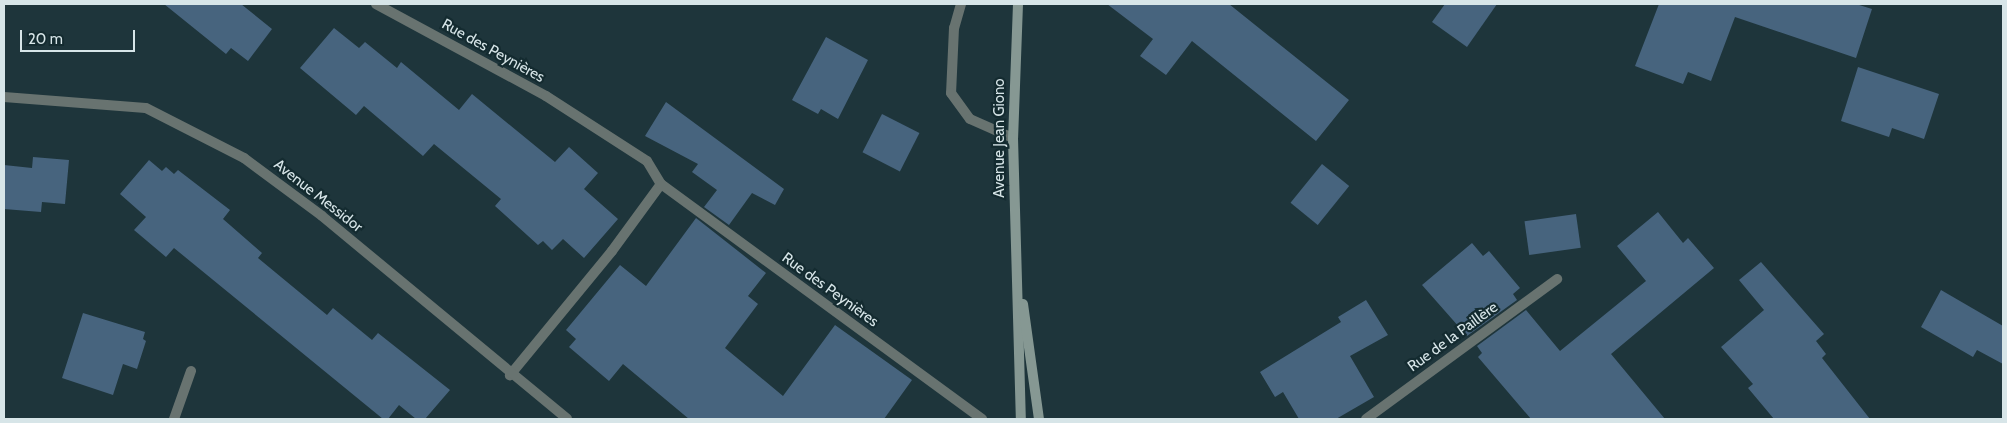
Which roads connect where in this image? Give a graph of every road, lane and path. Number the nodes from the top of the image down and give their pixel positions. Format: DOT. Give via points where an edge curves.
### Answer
graph roads {
  1 [pos="376,4"];
  2 [pos="961,4"];
  3 [pos="1018,4"];
  4 [pos="4,97"];
  5 [pos="1013,138"];
  6 [pos="661,184"];
  7 [pos="1018,273"];
  8 [pos="1557,279"];
  9 [pos="191,371"];
  10 [pos="510,374"];
  11 [pos="174,419"];
  12 [pos="568,419"];
  13 [pos="982,419"];
  14 [pos="1021,419"];
  15 [pos="1039,419"];
  16 [pos="1366,419"];
  1 -- 6 [label="street, Rue des Peynières" via="562,106 647,161"];
  2 -- 5 [label="street" via="954,28 951,93 970,119"];
  3 -- 5 [label="street, Avenue Jean Giono"];
  4 -- 10 [label="street, Avenue Messidor" via="146,108 244,158 322,216"];
  5 -- 7 [label="street, Avenue Jean Giono"];
  6 -- 10 [label="street" via="612,251"];
  6 -- 13 [label="street, Rue des Peynières"];
  7 -- 14 [label="street, Avenue Jean Giono"];
  7 -- 15 [label="street, Avenue Jean Giono"];
  8 -- 16 [label="street, Rue de la Paillère"];
  9 -- 11 [label="street"];
  10 -- 12 [label="street, Avenue Messidor"];
}
